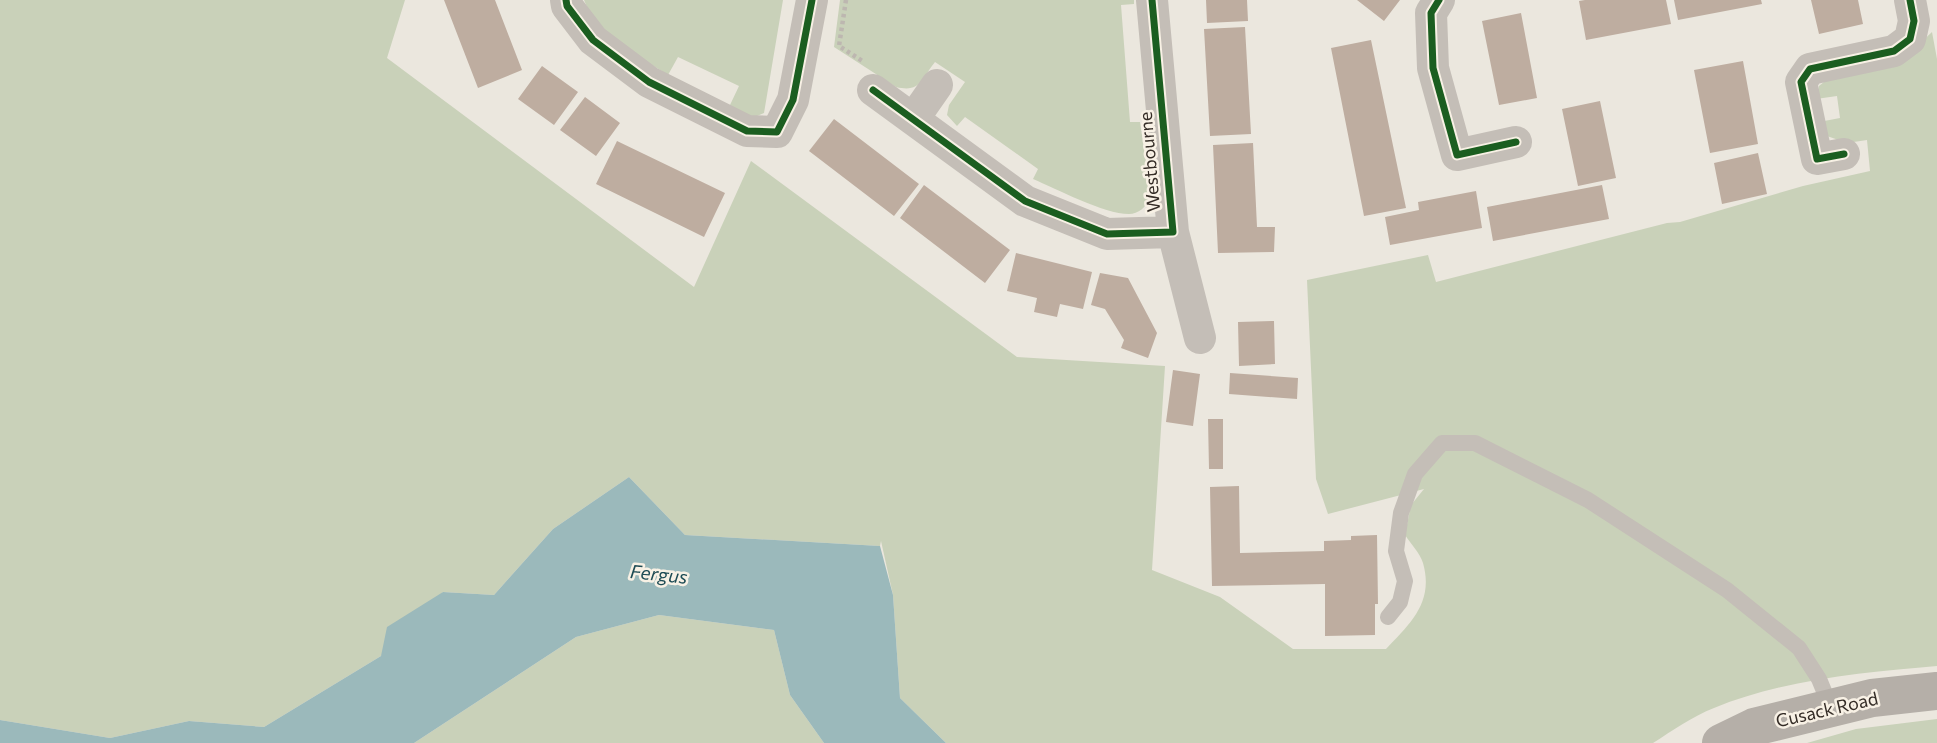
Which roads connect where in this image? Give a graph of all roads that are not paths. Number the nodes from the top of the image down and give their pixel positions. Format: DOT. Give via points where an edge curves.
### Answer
graph roads {
  1 [pos="566,0"];
  2 [pos="812,0"];
  3 [pos="1152,0"];
  4 [pos="1439,0"];
  5 [pos="1910,0"];
  6 [pos="937,85"];
  7 [pos="873,90"];
  8 [pos="914,118"];
  9 [pos="1516,142"];
  10 [pos="1844,154"];
  11 [pos="1173,232"];
  12 [pos="1200,338"];
  13 [pos="1388,617"];
  14 [pos="1937,691"];
  15 [pos="1831,708"];
  16 [pos="1721,743"];
  1 -- 2 [label="street" via="593,40 649,82 747,131 777,132 793,100"];
  3 -- 11 [label="street, Westbourne"];
  4 -- 9 [label="street" via="1431,13 1433,68 1457,155"];
  5 -- 10 [label="street" via="1914,20 1910,39 1894,51 1810,69 1801,82 1817,159"];
  6 -- 8 [label="street"];
  7 -- 8 [label="street, Westbourne"];
  8 -- 11 [label="street, Westbourne" via="1025,201 1107,234"];
  11 -- 12 [label="street"];
  13 -- 15 [label="lane" via="1400,602 1405,581 1396,551 1401,513 1415,474 1442,443 1475,443 1588,500 1727,590 1799,648"];
  14 -- 15 [label="main road, Cusack Road"];
  15 -- 16 [label="main road, Cusack Road" via="1754,727"];
}
